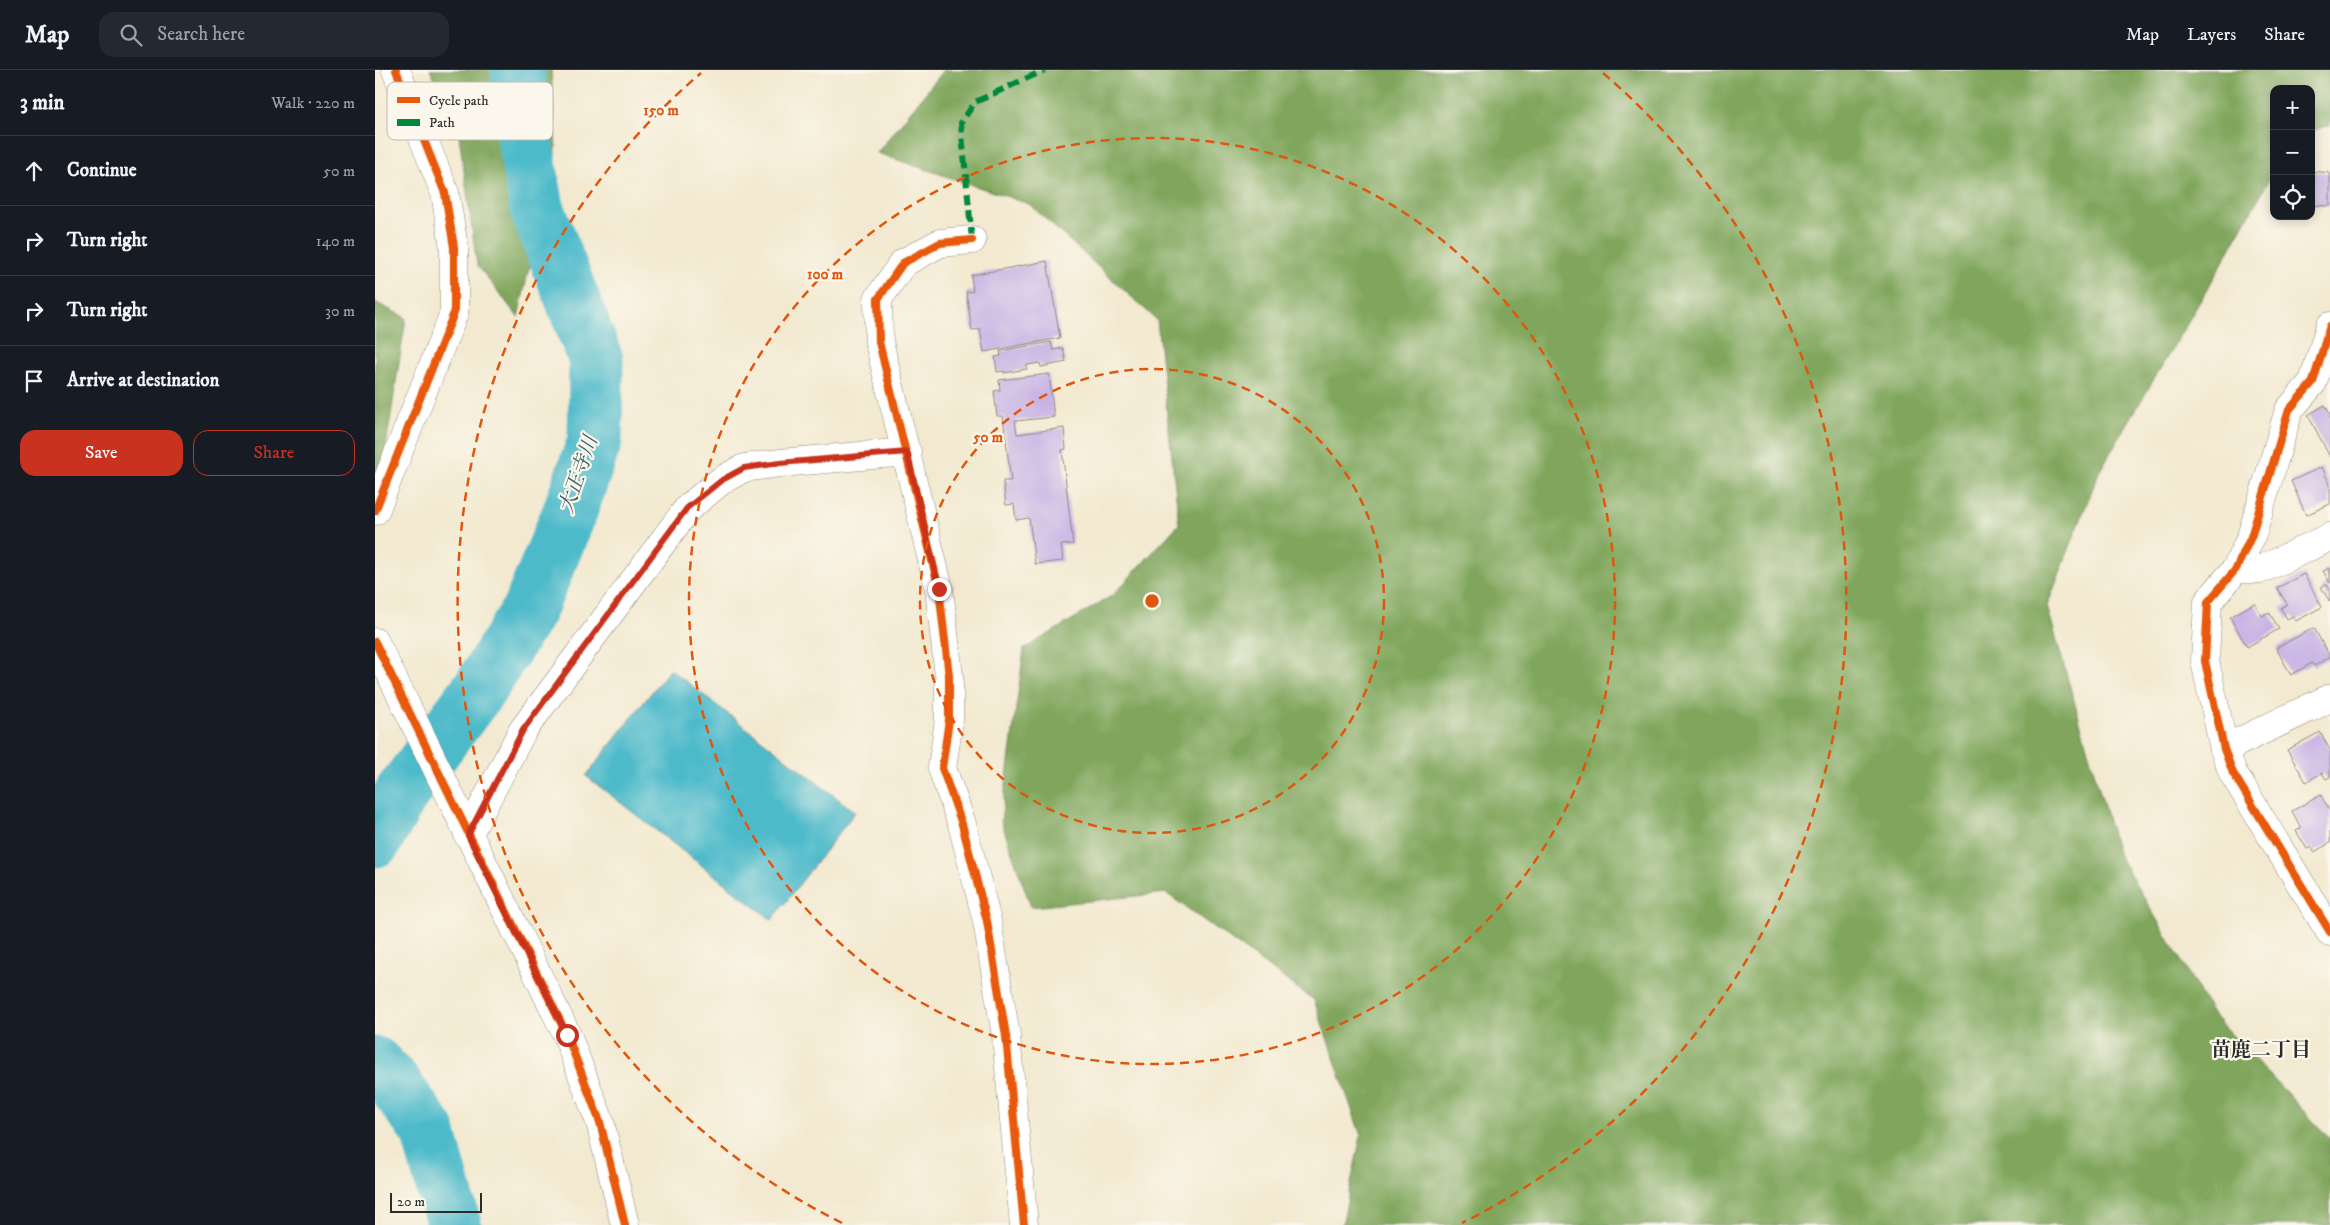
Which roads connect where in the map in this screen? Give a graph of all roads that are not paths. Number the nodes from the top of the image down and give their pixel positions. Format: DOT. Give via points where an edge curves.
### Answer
graph roads {
  1 [pos="395,70"];
  2 [pos="400,82"];
  3 [pos="423,140"];
  4 [pos="972,240"];
  5 [pos="2330,326"];
  6 [pos="2322,378"];
  7 [pos="907,452"];
  8 [pos="375,511"];
  9 [pos="2330,537"];
  10 [pos="2236,569"];
  11 [pos="375,642"];
  12 [pos="2330,698"];
  13 [pos="2224,749"];
  14 [pos="468,835"];
  15 [pos="2320,891"];
  16 [pos="2330,932"];
  17 [pos="625,1225"];
  18 [pos="1024,1225"];
  1 -- 2 [label="street"];
  3 -- 8 [label="street" via="445,193 454,247 454,313"];
  4 -- 7 [label="street" via="940,243 903,263 878,299 879,342"];
  5 -- 6 [label="street"];
  6 -- 10 [label="street" via="2289,410 2251,537"];
  7 -- 14 [label="street" via="744,468 722,480 687,508 523,730"];
  7 -- 18 [label="street" via="939,589 949,676 949,720 942,768 962,824 987,921 1006,1036"];
  9 -- 10 [label="street" via="2262,569"];
  10 -- 13 [label="street" via="2207,602 2205,661"];
  11 -- 14 [label="street"];
  12 -- 13 [label="street"];
  13 -- 15 [label="street" via="2233,772"];
  14 -- 17 [label="street" via="567,1035 600,1122"];
  15 -- 16 [label="street"];
}
